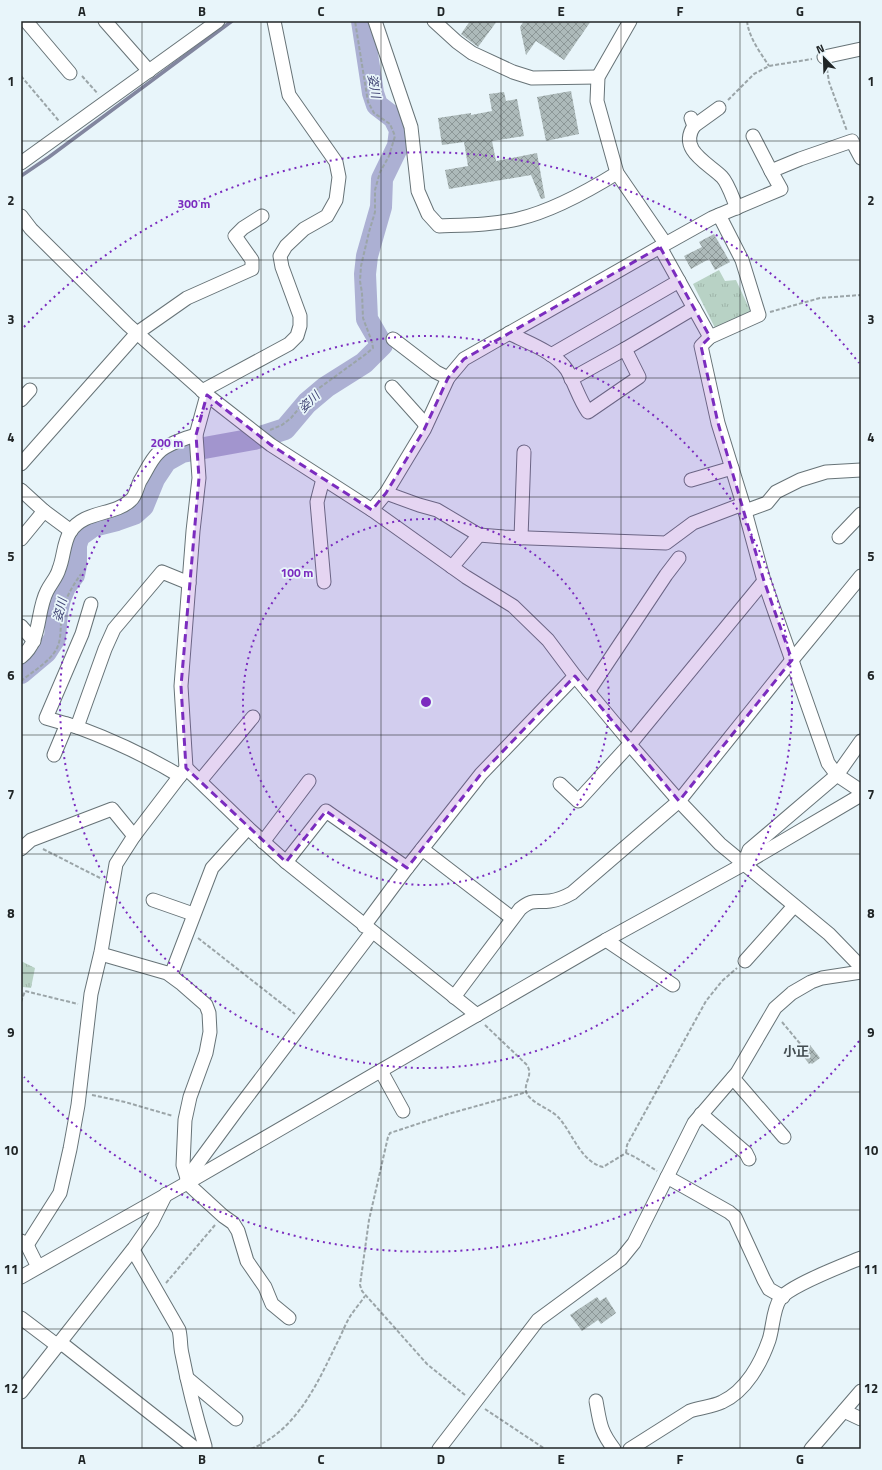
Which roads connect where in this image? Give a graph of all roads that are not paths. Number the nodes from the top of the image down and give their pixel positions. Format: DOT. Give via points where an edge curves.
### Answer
graph roads {
  1 [pos="26,21"];
  2 [pos="105,21"];
  3 [pos="218,21"];
  4 [pos="274,21"];
  5 [pos="375,21"];
  6 [pos="434,21"];
  7 [pos="630,21"];
  8 [pos="861,49"];
  9 [pos="824,57"];
  10 [pos="149,71"];
  11 [pos="70,73"];
  12 [pos="598,77"];
  13 [pos="719,108"];
  14 [pos="753,136"];
  15 [pos="861,158"];
  16 [pos="21,163"];
  17 [pos="771,171"];
  18 [pos="617,173"];
  19 [pos="737,208"];
  20 [pos="719,215"];
  21 [pos="21,216"];
  22 [pos="262,216"];
  23 [pos="26,232"];
  24 [pos="663,245"];
  25 [pos="680,281"];
  26 [pos="694,308"];
  27 [pos="137,333"];
  28 [pos="509,333"];
  29 [pos="710,337"];
  30 [pos="393,339"];
  31 [pos="625,349"];
  32 [pos="551,355"];
  33 [pos="448,378"];
  34 [pos="571,379"];
  35 [pos="392,387"];
  36 [pos="204,393"];
  37 [pos="426,425"];
  38 [pos="196,435"];
  39 [pos="524,452"];
  40 [pos="21,464"];
  41 [pos="732,468"];
  42 [pos="861,470"];
  43 [pos="323,479"];
  44 [pos="691,480"];
  45 [pos="21,490"];
  46 [pos="386,493"];
  47 [pos="744,508"];
  48 [pos="372,510"];
  49 [pos="44,511"];
  50 [pos="861,514"];
  51 [pos="71,531"];
  52 [pos="479,535"];
  53 [pos="839,537"];
  54 [pos="522,538"];
  55 [pos="21,539"];
  56 [pos="679,558"];
  57 [pos="452,567"];
  58 [pos="861,576"];
  59 [pos="764,581"];
  60 [pos="324,582"];
  61 [pos="189,583"];
  62 [pos="91,604"];
  63 [pos="21,626"];
  64 [pos="34,641"];
  65 [pos="21,657"];
  66 [pos="792,660"];
  67 [pos="575,676"];
  68 [pos="588,692"];
  69 [pos="253,717"];
  70 [pos="72,725"];
  71 [pos="861,741"];
  72 [pos="631,743"];
  73 [pos="54,755"];
  74 [pos="183,772"];
  75 [pos="837,775"];
  76 [pos="200,781"];
  77 [pos="309,781"];
  78 [pos="560,784"];
  79 [pos="861,791"];
  80 [pos="861,795"];
  81 [pos="680,801"];
  82 [pos="248,828"];
  83 [pos="134,836"];
  84 [pos="263,842"];
  85 [pos="21,849"];
  86 [pos="422,849"];
  87 [pos="286,862"];
  88 [pos="744,864"];
  89 [pos="407,868"];
  90 [pos="154,900"];
  91 [pos="794,906"];
  92 [pos="193,914"];
  93 [pos="512,918"];
  94 [pos="368,929"];
  95 [pos="606,940"];
  96 [pos="101,954"];
  97 [pos="745,961"];
  98 [pos="861,967"];
  99 [pos="861,972"];
  100 [pos="171,975"];
  101 [pos="672,985"];
  102 [pos="454,997"];
  103 [pos="476,1016"];
  104 [pos="381,1071"];
  105 [pos="733,1078"];
  106 [pos="403,1111"];
  107 [pos="701,1114"];
  108 [pos="784,1137"];
  109 [pos="749,1159"];
  110 [pos="667,1177"];
  111 [pos="187,1181"];
  112 [pos="166,1194"];
  113 [pos="24,1243"];
  114 [pos="133,1250"];
  115 [pos="861,1258"];
  116 [pos="38,1267"];
  117 [pos="21,1277"];
  118 [pos="782,1297"];
  119 [pos="21,1318"];
  120 [pos="289,1318"];
  121 [pos="59,1344"];
  122 [pos="187,1378"];
  123 [pos="861,1391"];
  124 [pos="21,1392"];
  125 [pos="596,1401"];
  126 [pos="844,1411"];
  127 [pos="236,1418"];
  128 [pos="861,1420"];
  129 [pos="817,1447"];
  130 [pos="196,1449"];
  131 [pos="204,1449"];
  132 [pos="439,1449"];
  133 [pos="614,1449"];
  134 [pos="630,1449"];
  1 -- 11 [label="street"];
  2 -- 10 [label="street"];
  3 -- 10 [label="street"];
  4 -- 36 [label="street" via="289,95 336,162 339,177 336,200 326,216 304,229 286,246 280,256 300,316 297,336 289,344"];
  5 -- 18 [label="street" via="411,127 418,191 428,214 439,226 483,225 519,219 592,189"];
  6 -- 12 [label="street" via="472,53 513,72 532,78"];
  7 -- 12 [label="street"];
  8 -- 9 [label="street"];
  10 -- 16 [label="street"];
  12 -- 18 [label="street" via="597,101"];
  13 -- 19 [label="street" via="692,122 690,147 723,178"];
  14 -- 17 [label="street"];
  15 -- 17 [label="street" via="852,141"];
  17 -- 19 [label="street" via="781,189"];
  18 -- 24 [label="street"];
  19 -- 20 [label="street"];
  20 -- 24 [label="street"];
  20 -- 29 [label="street" via="742,260 759,314"];
  21 -- 23 [label="street"];
  22 -- 27 [label="street" via="235,236 252,260 252,269 187,298"];
  23 -- 27 [label="street"];
  24 -- 25 [label="street"];
  24 -- 28 [label="street"];
  25 -- 26 [label="street"];
  25 -- 32 [label="street"];
  26 -- 29 [label="street"];
  26 -- 31 [label="street"];
  27 -- 36 [label="street"];
  27 -- 40 [label="street"];
  28 -- 32 [label="street"];
  28 -- 33 [label="street" via="464,359"];
  29 -- 41 [label="street" via="701,346 718,423"];
  30 -- 33 [label="street" via="436,372"];
  31 -- 34 [label="street"];
  31 -- 34 [label="street" via="639,377 588,412"];
  32 -- 34 [label="street" via="564,366"];
  33 -- 37 [label="street"];
  35 -- 37 [label="street"];
  36 -- 38 [label="street"];
  36 -- 43 [label="street" via="257,435"];
  37 -- 46 [label="street"];
  38 -- 51 [label="street" via="159,452 150,462 133,499 119,507 81,520"];
  38 -- 61 [label="street" via="199,478"];
  39 -- 54 [label="street"];
  41 -- 44 [label="street"];
  41 -- 47 [label="street"];
  42 -- 47 [label="street" via="826,472 800,480 776,492 767,502"];
  43 -- 48 [label="street"];
  43 -- 60 [label="street" via="317,502"];
  45 -- 49 [label="street"];
  46 -- 48 [label="street"];
  46 -- 52 [label="street" via="437,510"];
  47 -- 54 [label="street" via="693,523 666,543"];
  47 -- 59 [label="street"];
  48 -- 57 [label="street"];
  49 -- 51 [label="street"];
  49 -- 55 [label="street"];
  50 -- 53 [label="street"];
  51 -- 64 [label="street" via="63,551 60,569 47,591 41,608"];
  52 -- 54 [label="street"];
  52 -- 57 [label="street"];
  56 -- 68 [label="street"];
  57 -- 67 [label="street" via="513,606 548,640"];
  58 -- 66 [label="street"];
  59 -- 66 [label="street"];
  59 -- 72 [label="street"];
  61 -- 70 [label="street" via="162,572 114,630"];
  61 -- 74 [label="street" via="181,686"];
  62 -- 70 [label="street" via="82,634 46,718"];
  63 -- 64 [label="street"];
  64 -- 65 [label="street"];
  66 -- 75 [label="street" via="828,763"];
  66 -- 81 [label="street"];
  67 -- 68 [label="street"];
  67 -- 86 [label="street" via="481,774"];
  68 -- 72 [label="street"];
  69 -- 76 [label="street"];
  70 -- 73 [label="street"];
  70 -- 74 [label="street" via="112,740 166,767"];
  71 -- 75 [label="street"];
  72 -- 78 [label="street" via="578,801"];
  72 -- 81 [label="street"];
  74 -- 76 [label="street"];
  74 -- 83 [label="street"];
  75 -- 79 [label="street"];
  75 -- 88 [label="street" via="749,850"];
  76 -- 82 [label="street"];
  77 -- 84 [label="street"];
  80 -- 88 [label="street"];
  81 -- 88 [label="street" via="720,844"];
  81 -- 93 [label="street" via="572,893 550,901 527,903"];
  82 -- 84 [label="street"];
  82 -- 92 [label="street" via="212,868"];
  83 -- 85 [label="street" via="112,809 32,840"];
  83 -- 96 [label="street" via="116,864"];
  84 -- 87 [label="street"];
  86 -- 89 [label="street"];
  86 -- 93 [label="street"];
  87 -- 89 [label="street" via="326,811"];
  87 -- 94 [label="street"];
  88 -- 91 [label="street"];
  88 -- 95 [label="street"];
  89 -- 94 [label="street"];
  90 -- 92 [label="street"];
  91 -- 97 [label="street"];
  91 -- 98 [label="street" via="829,934"];
  92 -- 100 [label="street"];
  93 -- 102 [label="street"];
  94 -- 102 [label="street"];
  94 -- 111 [label="street" via="305,1021"];
  95 -- 101 [label="street"];
  95 -- 103 [label="street"];
  96 -- 100 [label="street"];
  96 -- 113 [label="street" via="91,994 79,1092 60,1193"];
  99 -- 105 [label="street" via="822,978 792,993 774,1011"];
  100 -- 111 [label="street" via="206,1005 209,1013 210,1032 206,1053 190,1097 185,1120 183,1165"];
  102 -- 103 [label="street"];
  103 -- 104 [label="street"];
  104 -- 106 [label="street"];
  104 -- 111 [label="street"];
  105 -- 107 [label="street"];
  105 -- 108 [label="street"];
  107 -- 109 [label="street" via="746,1153"];
  107 -- 110 [label="street"];
  110 -- 118 [label="street" via="735,1217 769,1289"];
  110 -- 132 [label="street" via="629,1251 538,1320"];
  111 -- 112 [label="street"];
  111 -- 120 [label="street" via="233,1223 247,1261 265,1287 272,1304"];
  112 -- 114 [label="street" via="152,1222"];
  112 -- 116 [label="street"];
  113 -- 116 [label="street"];
  114 -- 121 [label="street"];
  114 -- 122 [label="street" via="179,1330"];
  115 -- 118 [label="street" via="793,1288"];
  116 -- 117 [label="street"];
  118 -- 134 [label="street" via="769,1340 755,1370 737,1391 723,1402 690,1411"];
  119 -- 121 [label="street"];
  121 -- 124 [label="street"];
  121 -- 130 [label="street"];
  122 -- 127 [label="street"];
  122 -- 131 [label="street"];
  123 -- 126 [label="street"];
  125 -- 133 [label="street" via="602,1429"];
  126 -- 128 [label="street"];
  126 -- 129 [label="street"];
}
